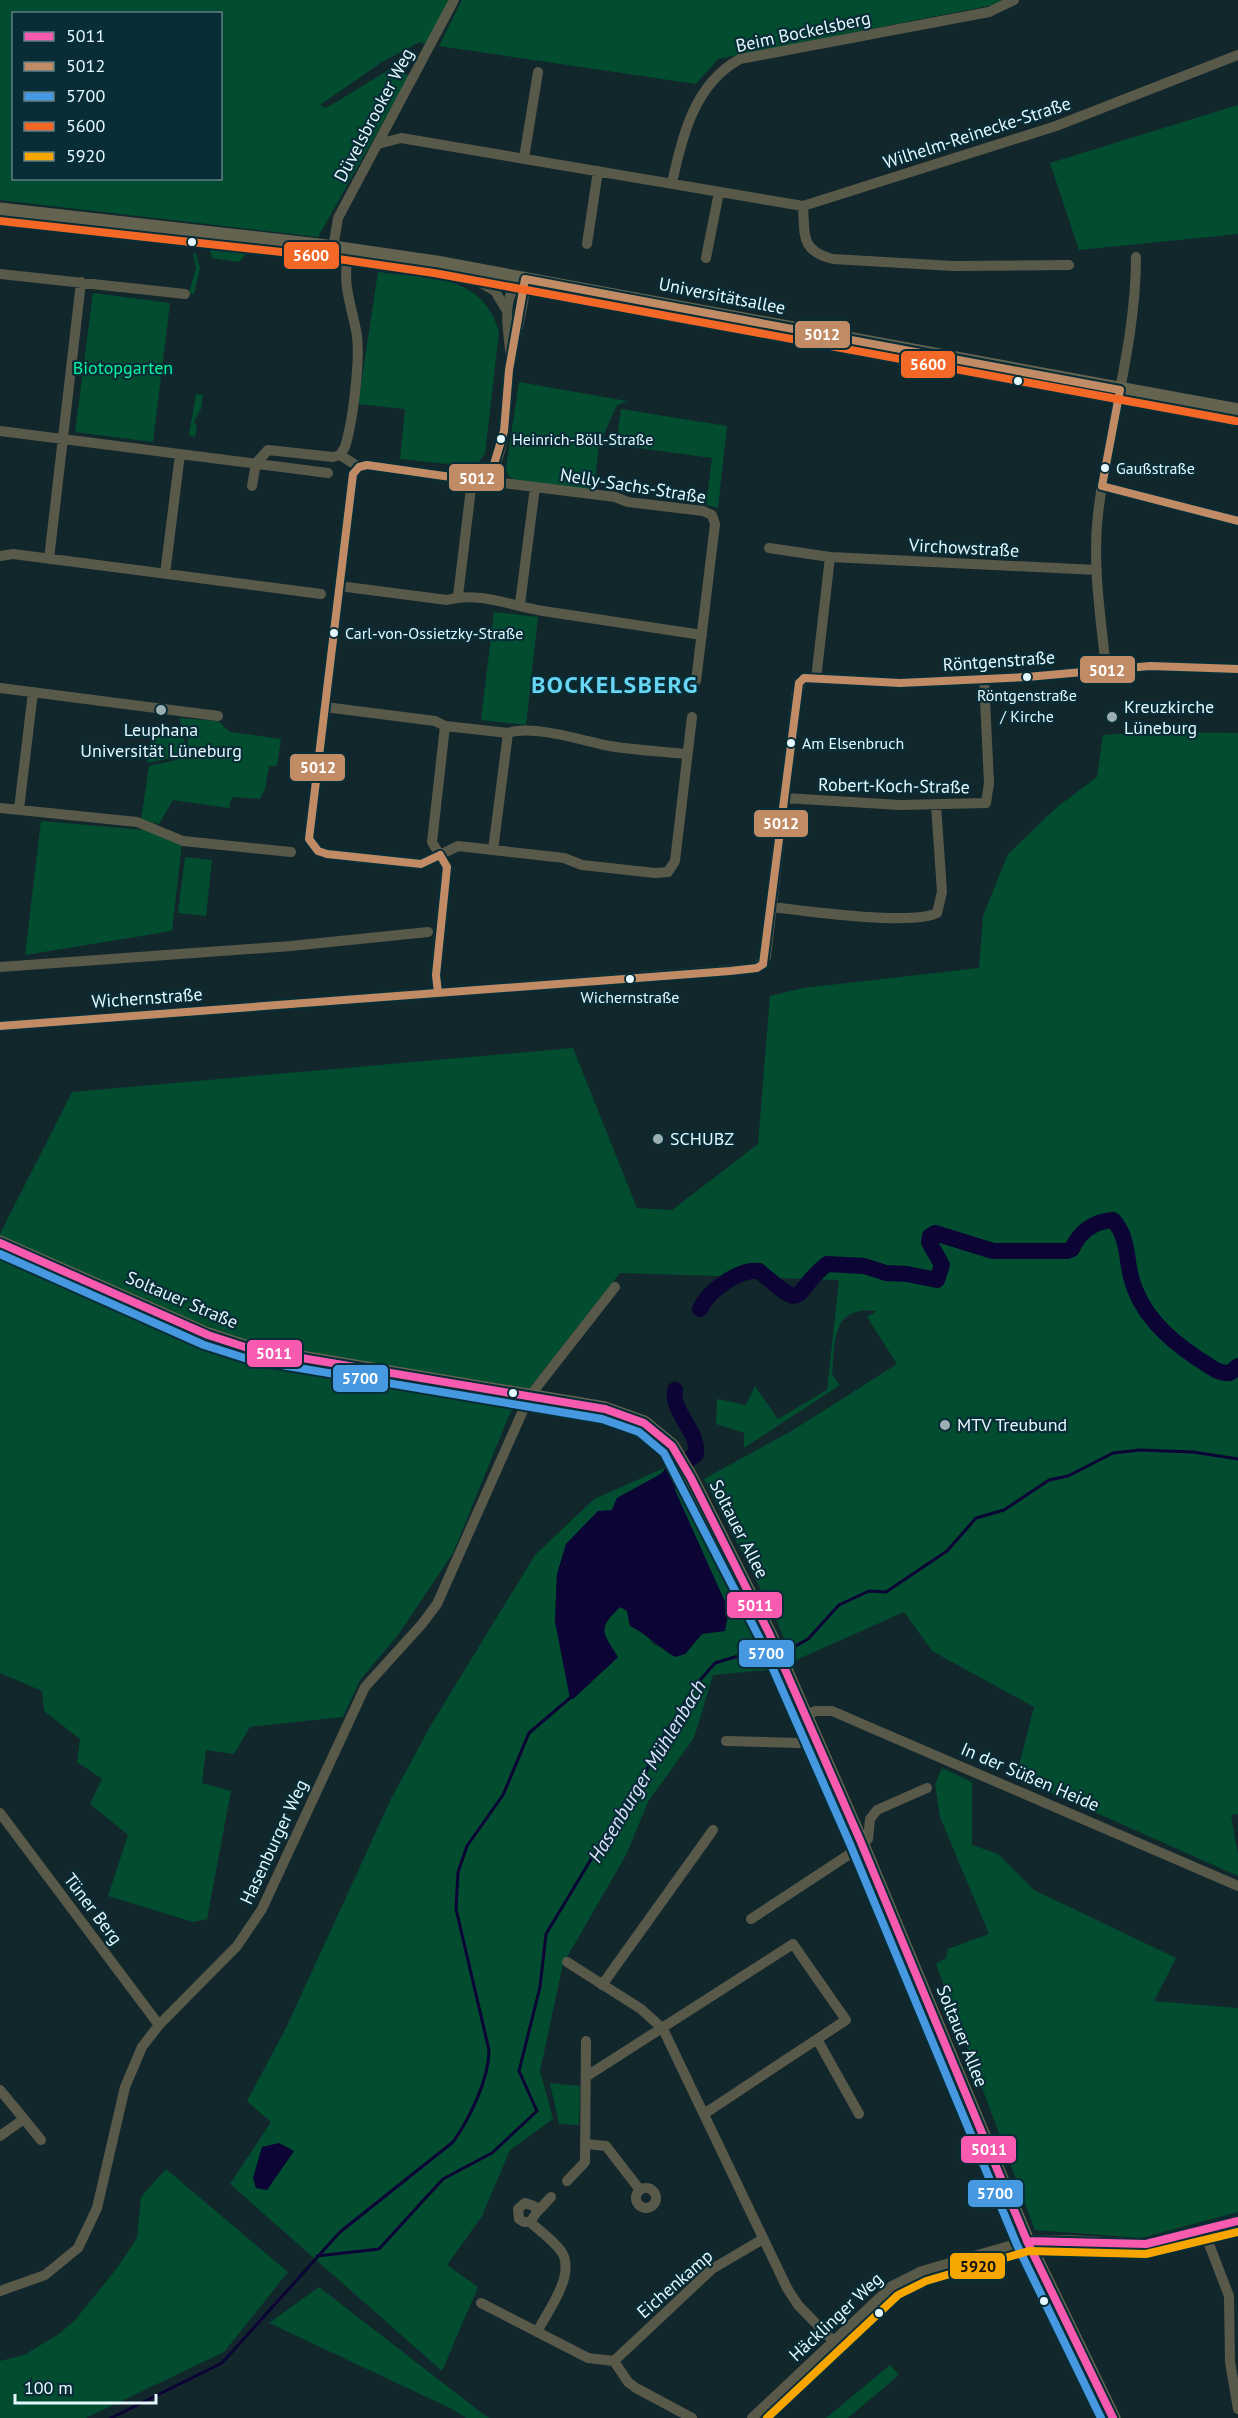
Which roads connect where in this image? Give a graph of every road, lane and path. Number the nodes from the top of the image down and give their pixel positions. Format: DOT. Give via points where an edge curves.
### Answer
graph roads {
  1 [pos="454,0"];
  2 [pos="1014,0"];
  3 [pos="1238,55"];
  4 [pos="538,72"];
  5 [pos="378,144"];
  6 [pos="524,158"];
  7 [pos="598,171"];
  8 [pos="672,183"];
  9 [pos="719,192"];
  10 [pos="803,206"];
  11 [pos="0,210"];
  12 [pos="586,244"];
  13 [pos="333,248"];
  14 [pos="1136,257"];
  15 [pos="706,258"];
  16 [pos="346,262"];
  17 [pos="1069,265"];
  18 [pos="454,266"];
  19 [pos="0,274"];
  20 [pos="525,279"];
  21 [pos="81,282"];
  22 [pos="185,294"];
  23 [pos="508,314"];
  24 [pos="511,358"];
  25 [pos="1120,390"];
  26 [pos="1238,411"];
  27 [pos="0,431"];
  28 [pos="63,439"];
  29 [pos="180,454"];
  30 [pos="340,455"];
  31 [pos="256,463"];
  32 [pos="359,466"];
  33 [pos="492,471"];
  34 [pos="328,473"];
  35 [pos="472,480"];
  36 [pos="252,486"];
  37 [pos="1102,486"];
  38 [pos="535,487"];
  39 [pos="1238,521"];
  40 [pos="769,548"];
  41 [pos="0,556"];
  42 [pos="830,557"];
  43 [pos="49,559"];
  44 [pos="1097,570"];
  45 [pos="165,574"];
  46 [pos="321,594"];
  47 [pos="458,596"];
  48 [pos="520,604"];
  49 [pos="702,635"];
  50 [pos="1106,669"];
  51 [pos="1238,669"];
  52 [pos="816,679"];
  53 [pos="984,679"];
  54 [pos="696,681"];
  55 [pos="0,688"];
  56 [pos="33,692"];
  57 [pos="218,716"];
  58 [pos="692,717"];
  59 [pos="445,726"];
  60 [pos="508,733"];
  61 [pos="686,754"];
  62 [pos="784,798"];
  63 [pos="936,805"];
  64 [pos="0,808"];
  65 [pos="19,809"];
  66 [pos="493,850"];
  67 [pos="291,852"];
  68 [pos="440,855"];
  69 [pos="772,907"];
  70 [pos="428,932"];
  71 [pos="0,967"];
  72 [pos="438,993"];
  73 [pos="0,1026"];
  74 [pos="0,1243"];
  75 [pos="615,1287"];
  76 [pos="529,1397"];
  77 [pos="806,1715"];
  78 [pos="816,1738"];
  79 [pos="726,1741"];
  80 [pos="927,1788"];
  81 [pos="0,1813"];
  82 [pos="713,1830"];
  83 [pos="862,1846"];
  84 [pos="1238,1886"];
  85 [pos="751,1919"];
  86 [pos="567,1962"];
  87 [pos="602,1985"];
  88 [pos="159,2025"];
  89 [pos="663,2029"];
  90 [pos="586,2041"];
  91 [pos="818,2041"];
  92 [pos="587,2076"];
  93 [pos="0,2090"];
  94 [pos="704,2114"];
  95 [pos="859,2114"];
  96 [pos="24,2119"];
  97 [pos="0,2136"];
  98 [pos="42,2140"];
  99 [pos="586,2144"];
  100 [pos="567,2181"];
  101 [pos="640,2190"];
  102 [pos="551,2197"];
  103 [pos="537,2212"];
  104 [pos="1238,2221"];
  105 [pos="530,2222"];
  106 [pos="1204,2231"];
  107 [pos="763,2239"];
  108 [pos="1027,2241"];
  109 [pos="0,2291"];
  110 [pos="481,2303"];
  111 [pos="537,2332"];
  112 [pos="834,2342"];
  113 [pos="614,2361"];
  114 [pos="1235,2378"];
  115 [pos="1238,2409"];
  116 [pos="692,2418"];
  117 [pos="752,2418"];
  118 [pos="1113,2418"];
  1 -- 5 [label="street, Düvelsbrooker Weg"];
  2 -- 8 [label="street, Beim Bockelsberg" via="989,12 740,59 721,69 682,139"];
  3 -- 10 [label="street, Wilhelm-Reinecke-Straße" via="1056,126"];
  4 -- 6 [label="street"];
  5 -- 6 [label="street, Wilhelm-Reinecke-Straße" via="401,138"];
  5 -- 13 [label="street, Düvelsbrooker Weg" via="338,218"];
  6 -- 7 [label="street, Wilhelm-Reinecke-Straße"];
  7 -- 8 [label="street, Wilhelm-Reinecke-Straße"];
  7 -- 12 [label="street"];
  8 -- 9 [label="street, Wilhelm-Reinecke-Straße"];
  9 -- 10 [label="street, Wilhelm-Reinecke-Straße"];
  9 -- 15 [label="street"];
  10 -- 17 [label="street" via="805,233 810,250 817,256 954,266"];
  11 -- 13 [label="street, Universitätsallee"];
  13 -- 18 [label="street, Universitätsallee"];
  14 -- 25 [label="street" via="1135,307"];
  16 -- 30 [label="street" via="346,294 357,337 357,357 348,439"];
  18 -- 20 [label="street, Universitätsallee"];
  18 -- 23 [label="street, Universitätsallee" via="495,291"];
  19 -- 21 [label="street"];
  20 -- 23 [label="street" via="511,289"];
  20 -- 24 [label="street"];
  20 -- 25 [label="street, Universitätsallee"];
  21 -- 22 [label="street"];
  21 -- 28 [label="street"];
  23 -- 24 [label="street"];
  24 -- 33 [label="street" via="499,455"];
  25 -- 26 [label="street, Universitätsallee"];
  25 -- 37 [label="street"];
  27 -- 28 [label="street"];
  28 -- 29 [label="street"];
  28 -- 43 [label="street"];
  29 -- 31 [label="street"];
  29 -- 45 [label="street"];
  30 -- 31 [label="street" via="277,449 268,450"];
  30 -- 32 [label="street"];
  31 -- 34 [label="street"];
  31 -- 36 [label="street"];
  32 -- 35 [label="street"];
  32 -- 47 [label="street" via="353,474 339,586 447,600"];
  33 -- 35 [label="street"];
  33 -- 38 [label="street, Nelly-Sachs-Straße" via="503,483"];
  35 -- 47 [label="street"];
  37 -- 39 [label="street"];
  37 -- 44 [label="street"];
  38 -- 48 [label="street, Nelly-Sachs-Straße"];
  38 -- 49 [label="street, Nelly-Sachs-Straße" via="712,515 715,524"];
  40 -- 42 [label="street, Virchowstraße"];
  41 -- 43 [label="street"];
  42 -- 44 [label="street, Virchowstraße"];
  42 -- 52 [label="street"];
  43 -- 45 [label="street"];
  44 -- 50 [label="street"];
  45 -- 46 [label="street"];
  47 -- 48 [label="street"];
  48 -- 49 [label="street" via="543,611"];
  49 -- 54 [label="street, Nelly-Sachs-Straße"];
  50 -- 51 [label="street, Röntgenstraße"];
  50 -- 53 [label="street, Röntgenstraße"];
  52 -- 53 [label="street, Röntgenstraße" via="900,683"];
  52 -- 62 [label="street, Röntgenstraße" via="804,678 799,683"];
  53 -- 63 [label="street, Robert-Koch-Straße" via="988,801"];
  55 -- 56 [label="street"];
  56 -- 57 [label="street"];
  56 -- 65 [label="street"];
  58 -- 61 [label="street"];
  59 -- 60 [label="street"];
  59 -- 68 [label="street" via="432,842"];
  59 -- 68 [label="street" via="435,721 325,707 309,838 318,851 327,854 421,864"];
  60 -- 61 [label="street" via="528,731"];
  60 -- 66 [label="street"];
  61 -- 66 [label="street" via="675,861 668,872 582,865 564,858"];
  62 -- 63 [label="street, Robert-Koch-Straße" via="844,804"];
  62 -- 69 [label="street"];
  63 -- 69 [label="street" via="942,882 937,913 916,918 881,917"];
  64 -- 65 [label="street"];
  65 -- 67 [label="street" via="137,822 183,841"];
  66 -- 68 [label="street" via="458,846"];
  68 -- 72 [label="street" via="447,867 436,975"];
  69 -- 72 [label="street, Wichernstraße" via="763,964 757,968"];
  70 -- 71 [label="street"];
  72 -- 73 [label="street, Wichernstraße"];
  74 -- 76 [label="street, Soltauer Straße" via="208,1335 237,1344 290,1358"];
  75 -- 76 [label="street, Hasenburger Weg"];
  76 -- 77 [label="street, Soltauer Allee" via="626,1414 659,1433 689,1474 777,1648"];
  76 -- 88 [label="street, Hasenburger Weg" via="450,1580 422,1624 365,1687 262,1909 237,1946"];
  77 -- 78 [label="street, Soltauer Allee"];
  77 -- 84 [label="street, In der Süßen Heide" via="832,1711"];
  78 -- 79 [label="street" via="799,1743"];
  78 -- 83 [label="street, Soltauer Allee"];
  80 -- 83 [label="street" via="877,1810"];
  81 -- 88 [label="street, Tüner Berg"];
  82 -- 87 [label="street"];
  83 -- 85 [label="street"];
  83 -- 108 [label="street, Soltauer Allee"];
  86 -- 87 [label="street"];
  87 -- 89 [label="street" via="641,2009"];
  88 -- 109 [label="street, Hasenburger Weg" via="132,2067 97,2208 78,2248 45,2275"];
  89 -- 91 [label="street" via="793,1944 846,2020"];
  89 -- 92 [label="street"];
  89 -- 94 [label="street"];
  90 -- 92 [label="street"];
  91 -- 94 [label="street"];
  91 -- 95 [label="street"];
  92 -- 99 [label="street"];
  93 -- 96 [label="street"];
  94 -- 107 [label="street"];
  96 -- 97 [label="street"];
  96 -- 98 [label="street"];
  99 -- 100 [label="street" via="585,2162"];
  99 -- 101 [label="street" via="606,2146"];
  102 -- 103 [label="street"];
  103 -- 105 [label="street"];
  103 -- 105 [label="street" via="528,2203 518,2209 519,2218"];
  104 -- 106 [label="street, Häcklinger Weg"];
  105 -- 111 [label="street" via="560,2249 566,2265 562,2282"];
  106 -- 108 [label="street, Häcklinger Weg" via="1146,2244"];
  106 -- 114 [label="street" via="1229,2296"];
  107 -- 112 [label="street" via="798,2305"];
  107 -- 113 [label="street, Eichenkamp" via="712,2269"];
  108 -- 112 [label="street, Häcklinger Weg" via="904,2278"];
  108 -- 118 [label="street, Soltauer Allee"];
  110 -- 111 [label="street"];
  111 -- 113 [label="street" via="588,2358"];
  112 -- 117 [label="street, Häcklinger Weg"];
  113 -- 116 [label="street" via="636,2388"];
  114 -- 115 [label="street"];
}
